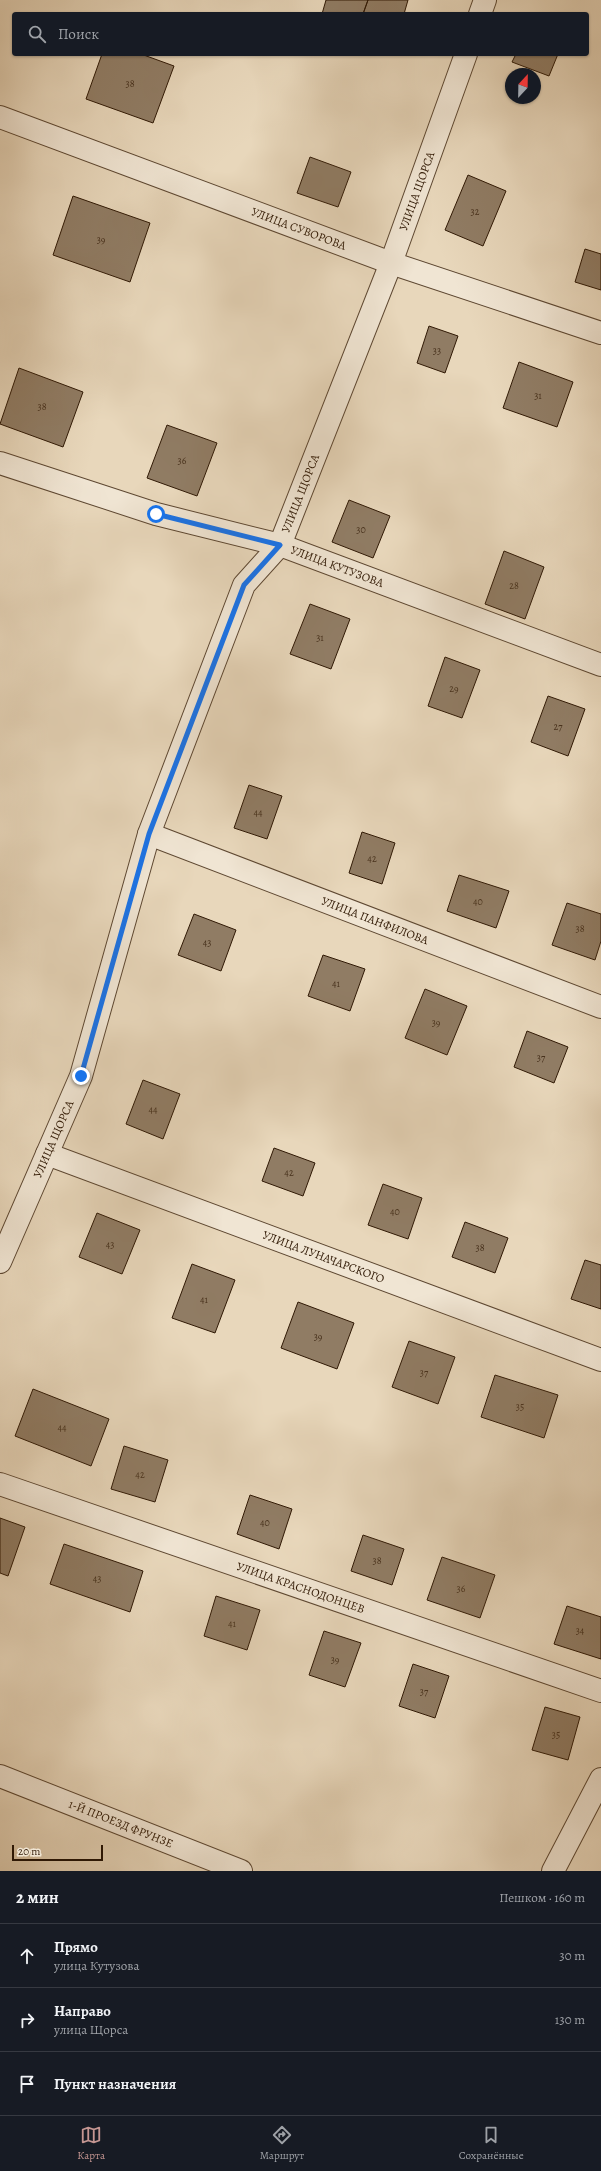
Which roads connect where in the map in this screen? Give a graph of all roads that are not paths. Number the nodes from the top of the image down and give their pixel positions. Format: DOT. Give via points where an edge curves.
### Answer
graph roads {
  1 [pos="485,0"];
  2 [pos="481,12"];
  3 [pos="465,56"];
  4 [pos="0,117"];
  5 [pos="391,263"];
  6 [pos="601,333"];
  7 [pos="0,463"];
  8 [pos="280,545"];
  9 [pos="601,665"];
  10 [pos="149,834"];
  11 [pos="601,1007"];
  12 [pos="47,1154"];
  13 [pos="0,1262"];
  14 [pos="601,1360"];
  15 [pos="0,1484"];
  16 [pos="601,1691"];
  17 [pos="0,1776"];
  18 [pos="601,1780"];
  19 [pos="241,1871"];
  20 [pos="553,1871"];
  1 -- 2 [label="street"];
  3 -- 5 [label="street, УЛИЦА ЩОРСА"];
  4 -- 5 [label="street, УЛИЦА СУВОРОВА"];
  5 -- 6 [label="street, УЛИЦА СУВОРОВА"];
  5 -- 8 [label="street, УЛИЦА ЩОРСА"];
  7 -- 8 [label="street, УЛИЦА КУТУЗОВА" via="156,514"];
  8 -- 9 [label="street, УЛИЦА КУТУЗОВА"];
  8 -- 10 [label="street, УЛИЦА ЩОРСА" via="244,585"];
  10 -- 11 [label="street, УЛИЦА ПАНФИЛОВА"];
  10 -- 12 [label="street, УЛИЦА ЩОРСА" via="81,1076"];
  12 -- 13 [label="street, УЛИЦА ЩОРСА"];
  12 -- 14 [label="street, УЛИЦА ЛУНАЧАРСКОГО"];
  15 -- 16 [label="street, УЛИЦА КРАСНОДОНЦЕВ"];
  17 -- 19 [label="street, 1-Й ПРОЕЗД ФРУНЗЕ"];
  18 -- 20 [label="street"];
}
